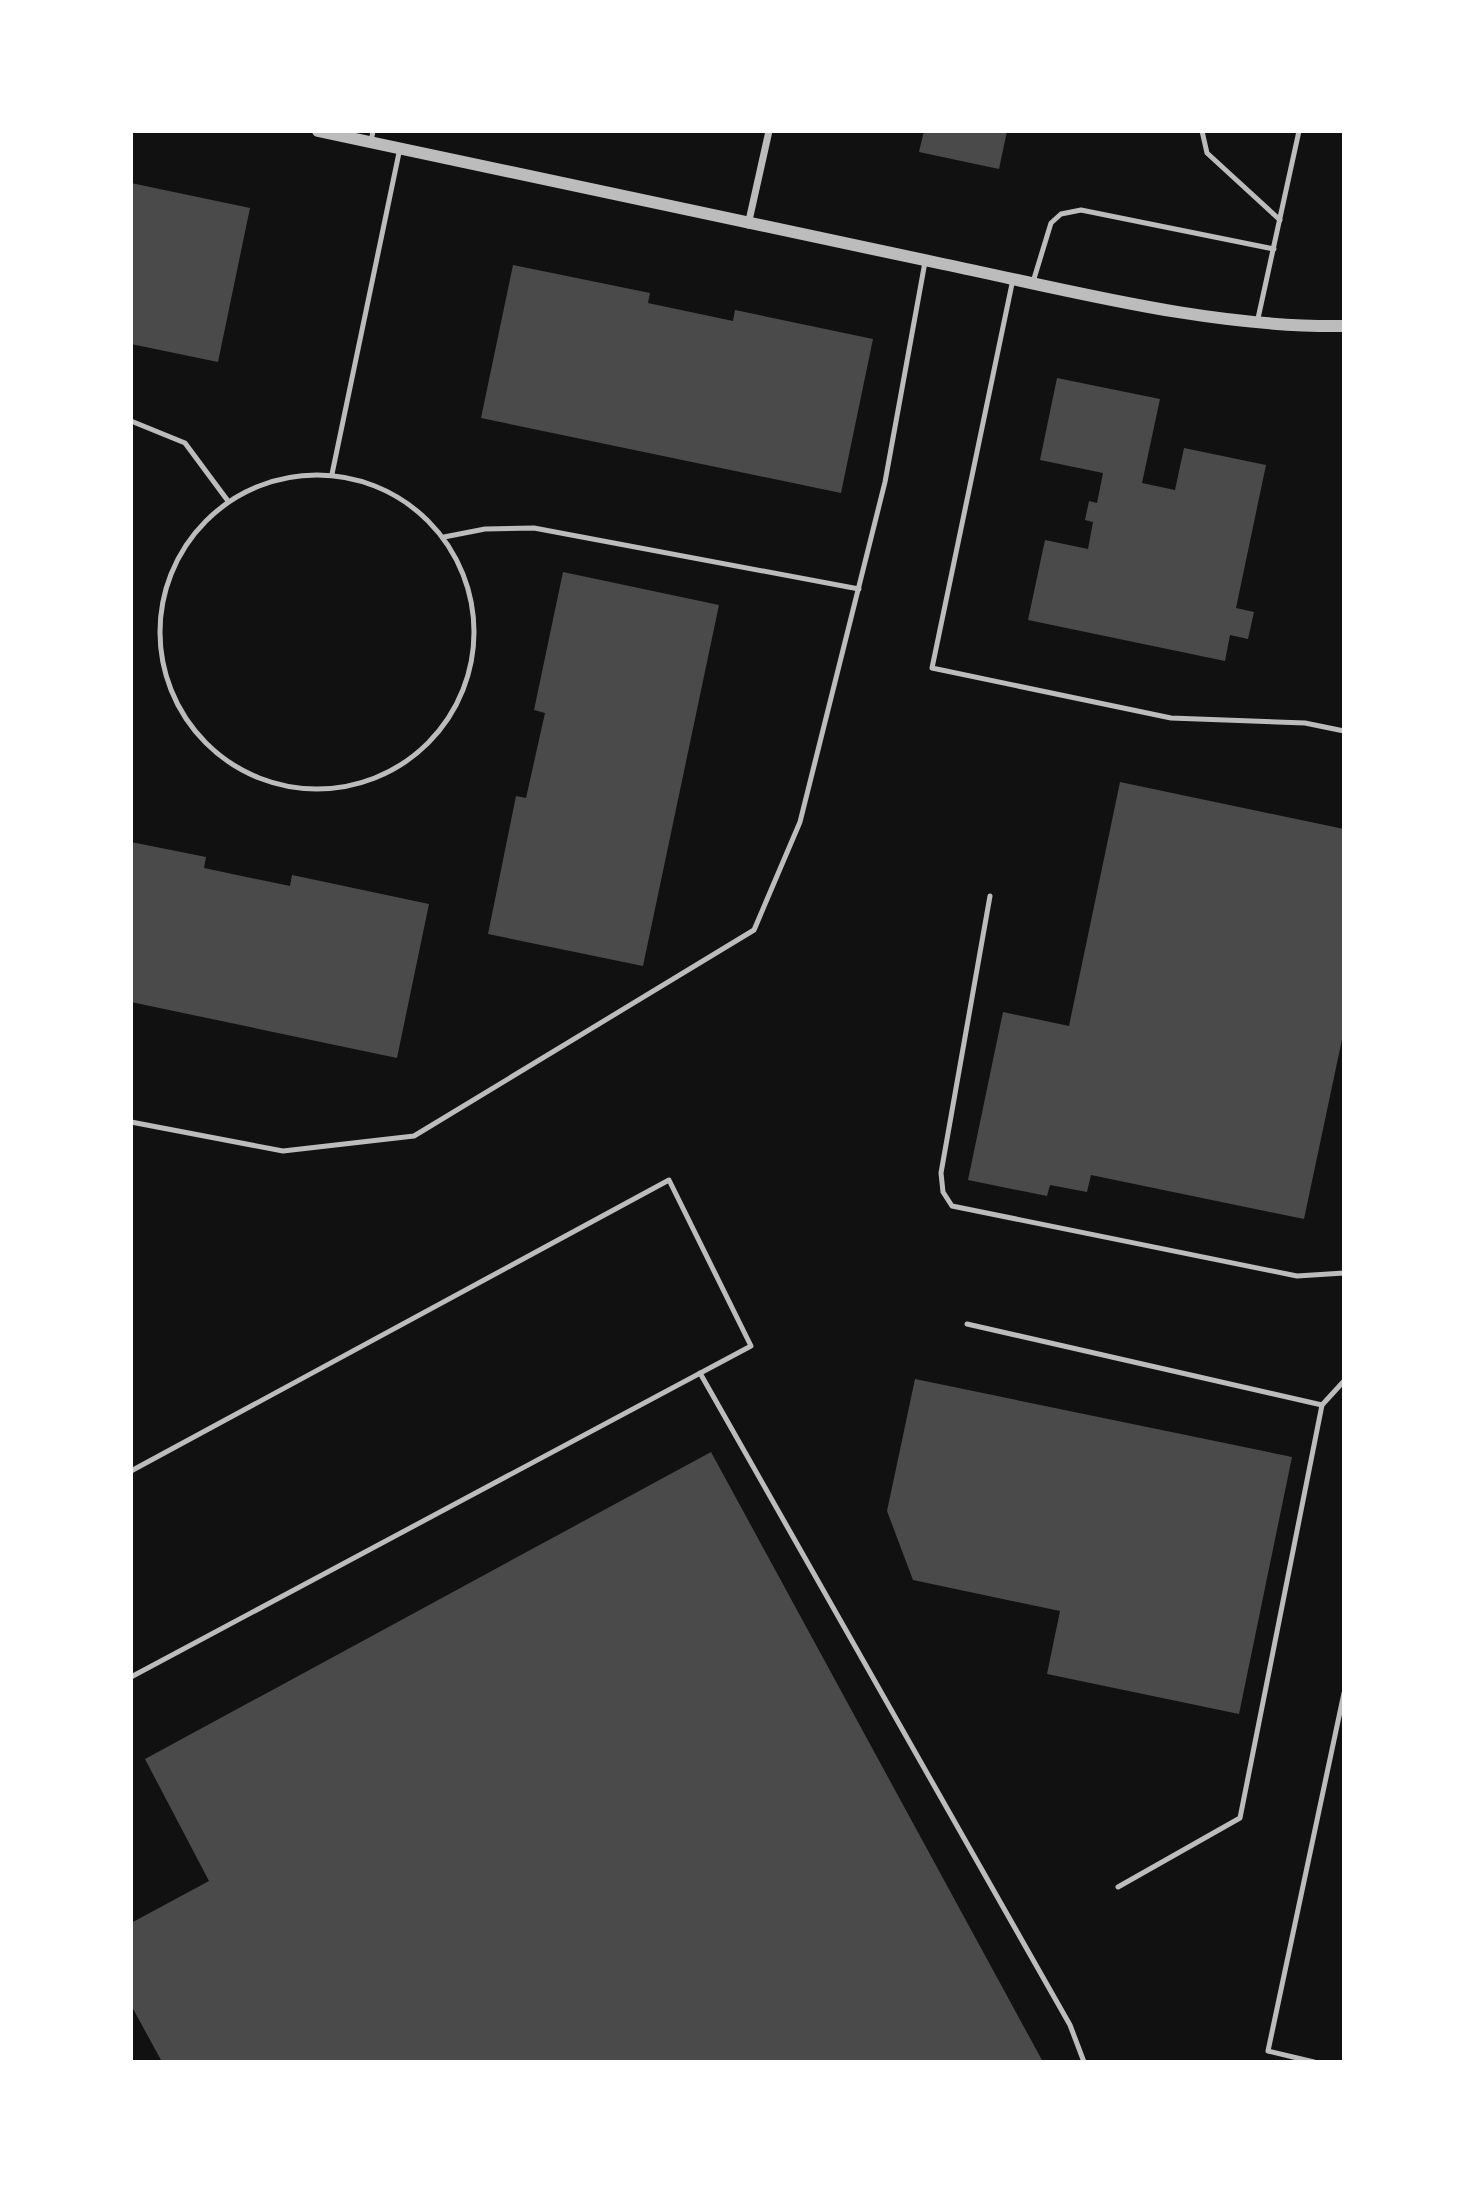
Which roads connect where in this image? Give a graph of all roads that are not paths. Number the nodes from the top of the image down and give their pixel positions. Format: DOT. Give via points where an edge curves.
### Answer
graph roads {
  1 [pos="318,131"];
  2 [pos="769,131"];
  3 [pos="1202,131"];
  4 [pos="1299,131"];
  5 [pos="372,137"];
  6 [pos="400,148"];
  7 [pos="1280,220"];
  8 [pos="748,225"];
  9 [pos="1274,249"];
  10 [pos="925,261"];
  11 [pos="1013,279"];
  12 [pos="1033,282"];
  13 [pos="1257,323"];
  14 [pos="1344,326"];
  15 [pos="131,421"];
  16 [pos="332,474"];
  17 [pos="228,500"];
  18 [pos="444,537"];
  19 [pos="859,589"];
  20 [pos="1344,731"];
  21 [pos="990,897"];
  22 [pos="131,1122"];
  23 [pos="1344,1273"];
  24 [pos="967,1324"];
  25 [pos="700,1373"];
  26 [pos="1344,1381"];
  27 [pos="1322,1405"];
  28 [pos="131,1471"];
  29 [pos="131,1677"];
  30 [pos="1344,1693"];
  31 [pos="1118,1887"];
  32 [pos="1084,2062"];
  33 [pos="1314,2062"];
  1 -- 5 [label="street"];
  2 -- 8 [label="street"];
  3 -- 7 [label="lane" via="1207,153"];
  4 -- 7 [label="lane"];
  5 -- 6 [label="street"];
  6 -- 8 [label="street"];
  6 -- 16 [label="lane"];
  7 -- 9 [label="lane"];
  8 -- 10 [label="street"];
  9 -- 12 [label="lane" via="1081,210 1061,214 1051,223"];
  9 -- 13 [label="lane"];
  10 -- 11 [label="street"];
  10 -- 19 [label="lane" via="885,482"];
  11 -- 12 [label="street"];
  11 -- 20 [label="lane" via="932,668 1171,718 1305,723"];
  12 -- 13 [label="street"];
  13 -- 14 [label="street"];
  15 -- 17 [label="lane" via="185,443"];
  16 -- 17 [label="lane" via="277,478"];
  16 -- 18 [label="lane" via="375,484 413,506"];
  17 -- 18 [label="lane" via="190,538 166,586 159,639 170,692 199,737 240,771 290,788 344,788 394,770 436,736 464,691 475,638 468,585"];
  18 -- 19 [label="lane" via="485,529 534,528"];
  19 -- 22 [label="lane" via="800,822 754,930 414,1136 283,1151"];
  21 -- 23 [label="lane" via="941,1174 943,1192 952,1206 1297,1276"];
  24 -- 27 [label="lane"];
  25 -- 28 [label="lane" via="751,1346 669,1180"];
  25 -- 29 [label="lane"];
  25 -- 32 [label="lane" via="1069,2025"];
  26 -- 27 [label="lane"];
  27 -- 31 [label="lane" via="1240,1818"];
  30 -- 33 [label="lane" via="1268,2050"];
}
